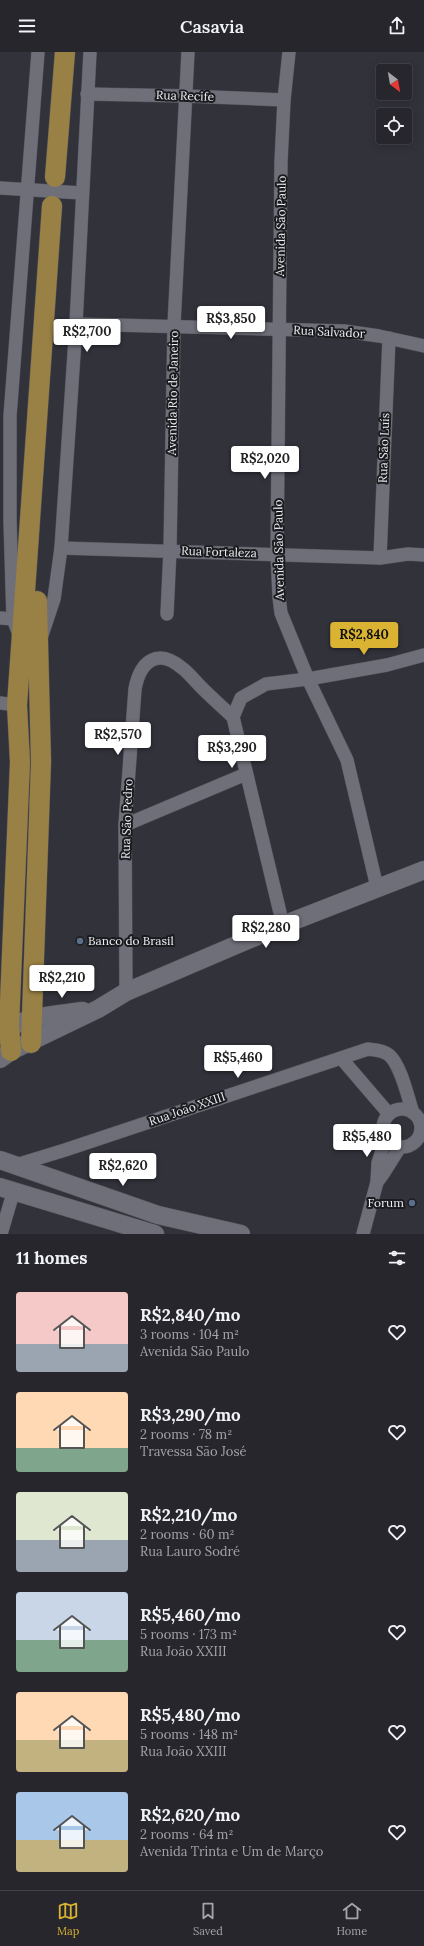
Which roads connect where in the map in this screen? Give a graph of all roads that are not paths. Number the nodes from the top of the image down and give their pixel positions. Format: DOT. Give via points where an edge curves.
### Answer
graph roads {
  1 [pos="38,52"];
  2 [pos="65,52"];
  3 [pos="90,52"];
  4 [pos="188,52"];
  5 [pos="290,52"];
  6 [pos="87,94"];
  7 [pos="186,96"];
  8 [pos="284,100"];
  9 [pos="55,177"];
  10 [pos="0,188"];
  11 [pos="28,190"];
  12 [pos="82,193"];
  13 [pos="52,206"];
  14 [pos="76,324"];
  15 [pos="174,325"];
  16 [pos="279,329"];
  17 [pos="389,338"];
  18 [pos="424,346"];
  19 [pos="5,416"];
  20 [pos="5,520"];
  21 [pos="61,548"];
  22 [pos="170,550"];
  23 [pos="277,554"];
  24 [pos="424,555"];
  25 [pos="380,558"];
  26 [pos="166,614"];
  27 [pos="6,619"];
  28 [pos="31,644"];
  29 [pos="424,655"];
  30 [pos="308,679"];
  31 [pos="9,704"];
  32 [pos="233,717"];
  33 [pos="20,762"];
  34 [pos="41,762"];
  35 [pos="246,774"];
  36 [pos="125,825"];
  37 [pos="424,870"];
  38 [pos="377,887"];
  39 [pos="283,925"];
  40 [pos="126,992"];
  41 [pos="98,1009"];
  42 [pos="31,1019"];
  43 [pos="5,1043"];
  44 [pos="31,1043"];
  45 [pos="341,1058"];
  46 [pos="389,1114"];
  47 [pos="419,1119"];
  48 [pos="386,1138"];
  49 [pos="420,1142"];
  50 [pos="400,1147"];
  51 [pos="8,1162"];
  52 [pos="377,1182"];
  53 [pos="7,1188"];
  54 [pos="1,1234"];
  55 [pos="155,1234"];
  56 [pos="241,1234"];
  57 [pos="363,1234"];
  1 -- 11 [label="street"];
  2 -- 9 [label="main road"];
  3 -- 6 [label="street"];
  4 -- 7 [label="street, Avenida Rio de Janeiro"];
  5 -- 8 [label="street, Avenida São Paulo"];
  6 -- 7 [label="street, Rua Recife"];
  6 -- 12 [label="street"];
  7 -- 8 [label="street, Rua Recife"];
  7 -- 15 [label="street, Avenida Rio de Janeiro"];
  8 -- 16 [label="street, Avenida São Paulo"];
  10 -- 11 [label="street"];
  11 -- 12 [label="street"];
  11 -- 19 [label="street"];
  12 -- 14 [label="street"];
  13 -- 28 [label="main road" via="33,493"];
  14 -- 15 [label="street, Rua Salvador"];
  14 -- 21 [label="street"];
  15 -- 16 [label="street, Rua Salvador"];
  15 -- 22 [label="street, Avenida Rio de Janeiro"];
  16 -- 17 [label="street, Rua Salvador" via="344,331"];
  16 -- 23 [label="street, Avenida São Paulo"];
  17 -- 18 [label="street, Rua Salvador"];
  17 -- 25 [label="street, Rua São Luís"];
  19 -- 20 [label="street"];
  20 -- 27 [label="street"];
  21 -- 22 [label="street, Rua Fortaleza"];
  21 -- 28 [label="street" via="54,599"];
  22 -- 23 [label="street, Rua Fortaleza"];
  22 -- 26 [label="street, Avenida Rio de Janeiro"];
  23 -- 25 [label="street, Rua Fortaleza"];
  23 -- 30 [label="street, Avenida São Paulo" via="282,614"];
  24 -- 25 [label="street, Rua Fortaleza" via="408,554"];
  27 -- 28 [label="street"];
  28 -- 31 [label="main road"];
  28 -- 34 [label="main road"];
  29 -- 30 [label="street" via="387,665"];
  30 -- 32 [label="street" via="266,684 254,690 241,698"];
  30 -- 38 [label="street, Avenida São Paulo" via="347,760"];
  31 -- 33 [label="main road"];
  32 -- 35 [label="street"];
  32 -- 36 [label="street, Rua São Pedro" via="181,667 160,657 144,666 135,689"];
  33 -- 34 [label="main road"];
  33 -- 43 [label="main road"];
  34 -- 42 [label="main road"];
  35 -- 36 [label="street"];
  35 -- 39 [label="street"];
  36 -- 40 [label="street, Rua São Pedro"];
  37 -- 38 [label="main road"];
  38 -- 39 [label="main road"];
  39 -- 40 [label="main road"];
  40 -- 41 [label="main road"];
  41 -- 42 [label="main road"];
  41 -- 44 [label="main road"];
  42 -- 43 [label="main road"];
  42 -- 44 [label="main road"];
  43 -- 44 [label="main road"];
  45 -- 46 [label="street"];
  45 -- 47 [label="street, Rua João XXIII" via="368,1049 381,1050 389,1055"];
  45 -- 51 [label="street, Rua João XXIII"];
  46 -- 47 [label="street" via="406,1110"];
  46 -- 48 [label="street" via="383,1125"];
  47 -- 49 [label="street"];
  48 -- 50 [label="street" via="392,1145"];
  48 -- 52 [label="street" via="378,1164"];
  49 -- 50 [label="street"];
  50 -- 52 [label="street"];
  51 -- 56 [label="main road" via="158,1215"];
  52 -- 57 [label="street"];
  53 -- 54 [label="street"];
  53 -- 55 [label="main road"];
}
